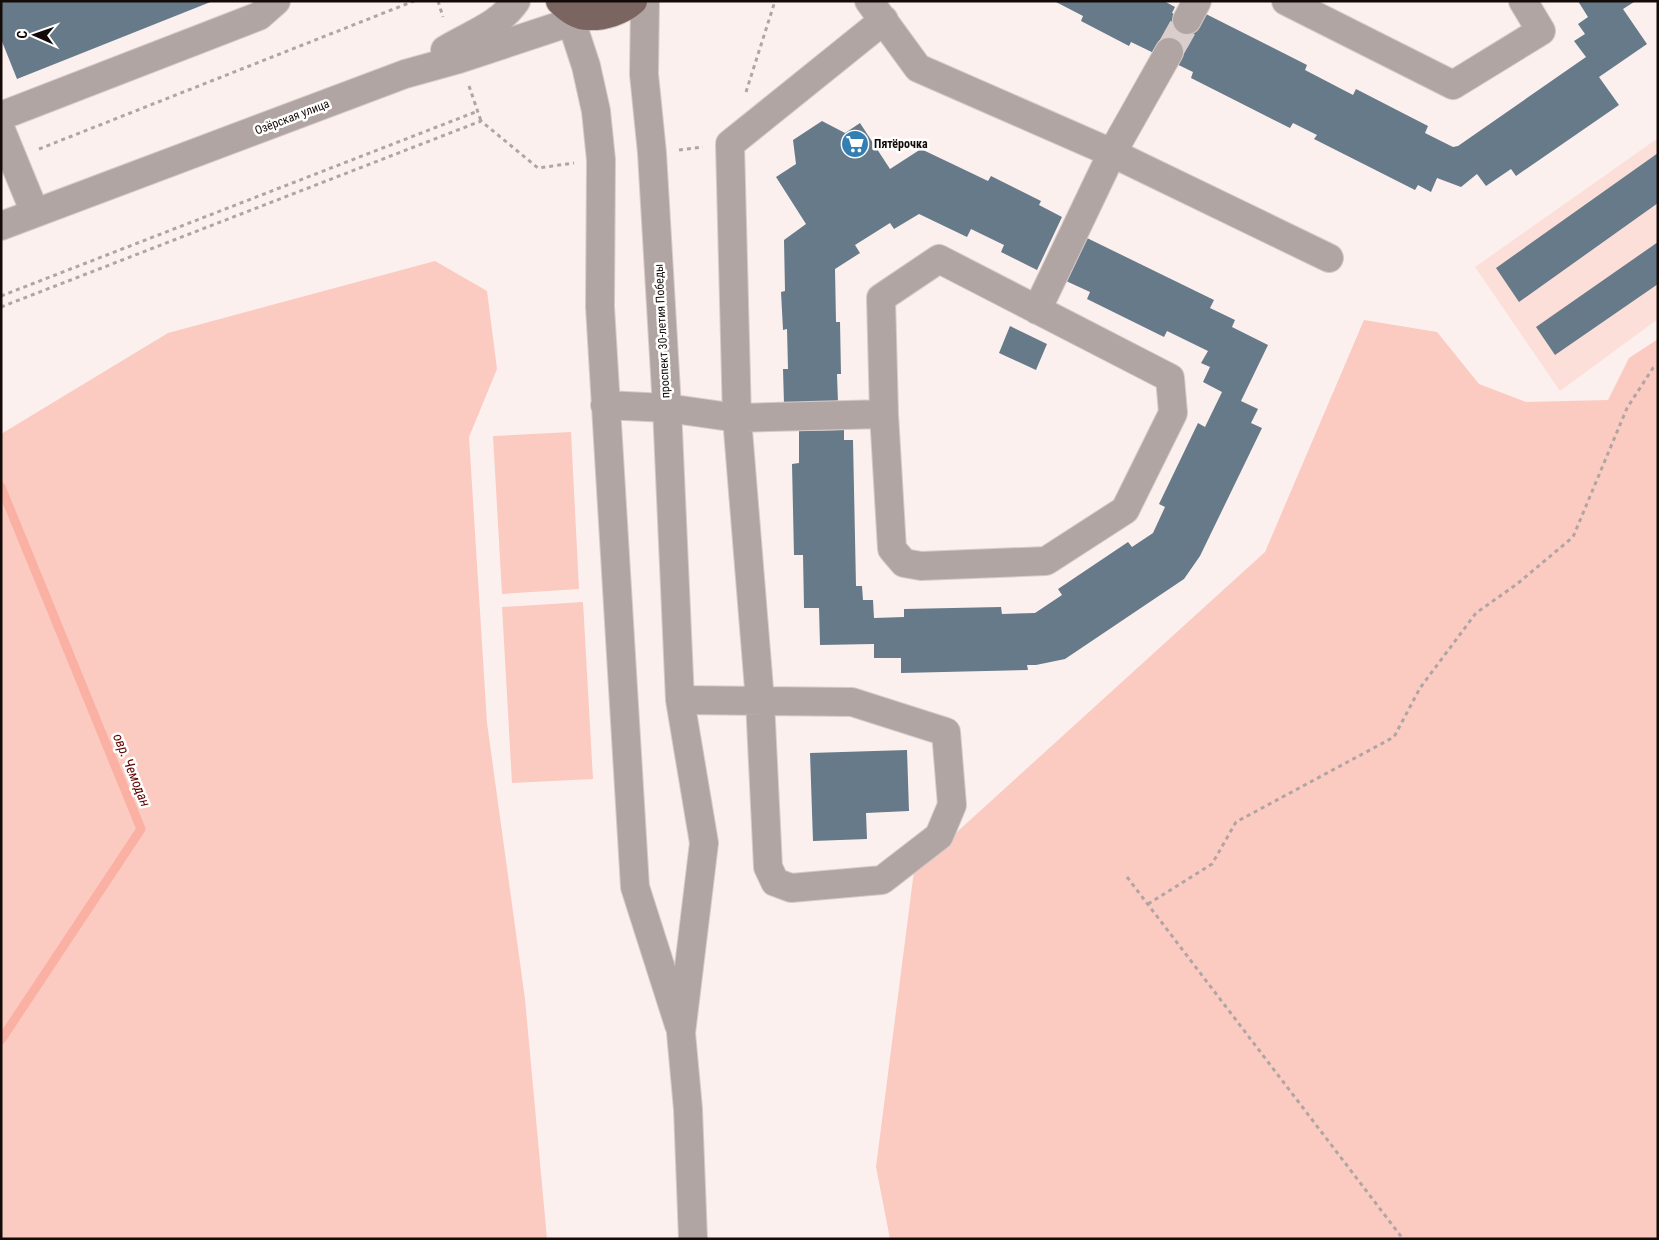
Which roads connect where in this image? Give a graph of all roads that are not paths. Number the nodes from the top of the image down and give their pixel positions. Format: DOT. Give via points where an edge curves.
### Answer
graph roads {
  1 [pos="276,1"];
  2 [pos="516,1"];
  3 [pos="633,1"];
  4 [pos="645,1"];
  5 [pos="1286,1"];
  6 [pos="1523,1"];
  7 [pos="876,11"];
  8 [pos="571,12"];
  9 [pos="1169,52"];
  10 [pos="405,74"];
  11 [pos="1,116"];
  12 [pos="1,130"];
  13 [pos="1112,153"];
  14 [pos="35,213"];
  15 [pos="1,226"];
  16 [pos="1329,258"];
  17 [pos="1037,310"];
  18 [pos="605,405"];
  19 [pos="667,408"];
  20 [pos="884,414"];
  21 [pos="737,418"];
  22 [pos="680,700"];
  23 [pos="760,701"];
  24 [pos="681,1033"];
  25 [pos="693,1239"];
  1 -- 11 [label="street" via="259,16"];
  2 -- 10 [label="street" via="489,27"];
  3 -- 8 [label="main road" via="610,13"];
  4 -- 19 [label="street, проспект 30-летия Победы" via="644,74"];
  5 -- 6 [label="street" via="1454,85 1541,31"];
  7 -- 13 [label="street" via="918,68"];
  7 -- 21 [label="street" via="730,144"];
  8 -- 10 [label="street, Озёрская улица" via="459,59"];
  8 -- 18 [label="street" via="596,111 601,160 600,307"];
  9 -- 13 [label="street"];
  10 -- 14 [label="street, Озёрская улица"];
  12 -- 14 [label="street"];
  13 -- 16 [label="street"];
  13 -- 17 [label="street"];
  14 -- 15 [label="street, Озёрская улица"];
  17 -- 20 [label="street" via="938,259 881,298"];
  17 -- 20 [label="street" via="1170,378 1173,413 1125,510 1046,561 922,566 904,563 892,549"];
  18 -- 19 [label="street, проспект 30-летия Победы"];
  18 -- 24 [label="street" via="636,887"];
  19 -- 21 [label="street"];
  19 -- 22 [label="street"];
  20 -- 21 [label="street"];
  21 -- 23 [label="street"];
  22 -- 23 [label="street"];
  22 -- 24 [label="street" via="704,844"];
  23 -- 23 [label="street" via="852,702 946,732 952,805 938,836 882,880 792,888 776,882 768,867"];
  24 -- 25 [label="street" via="688,1109"];
}
